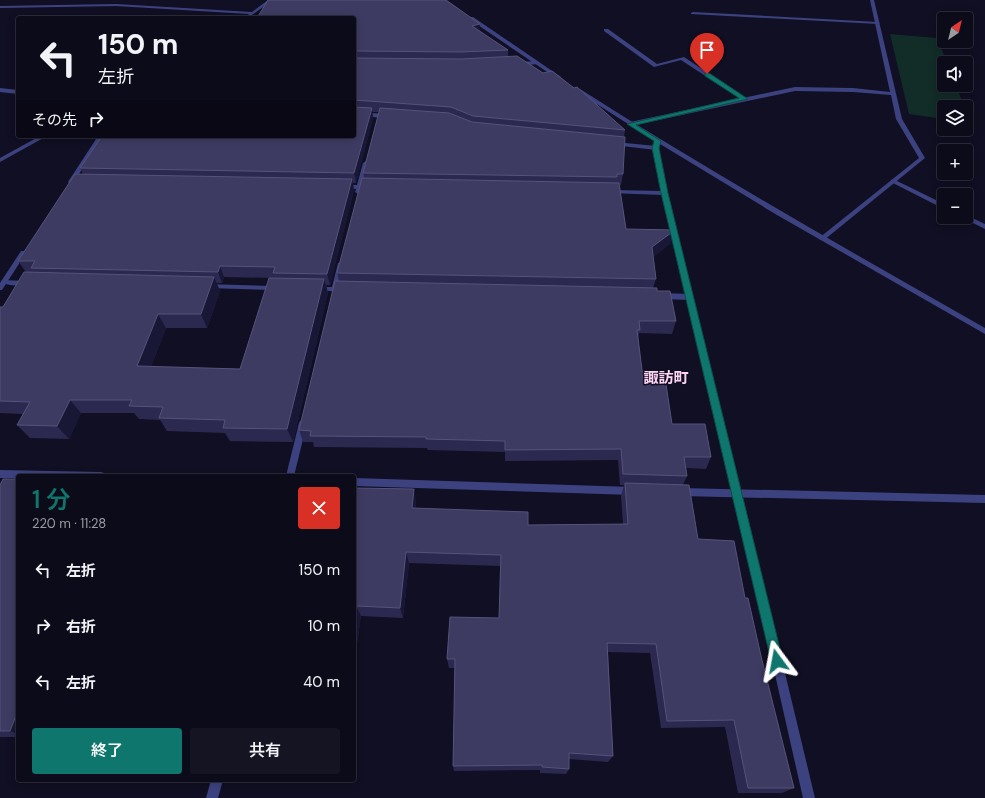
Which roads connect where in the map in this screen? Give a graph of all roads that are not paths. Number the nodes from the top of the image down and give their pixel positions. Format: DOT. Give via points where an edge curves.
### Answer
graph roads {
  1 [pos="271,0"];
  2 [pos="872,0"];
  3 [pos="0,7"];
  4 [pos="253,13"];
  5 [pos="464,13"];
  6 [pos="693,13"];
  7 [pos="249,16"];
  8 [pos="878,23"];
  9 [pos="606,30"];
  10 [pos="536,63"];
  11 [pos="514,64"];
  12 [pos="561,79"];
  13 [pos="574,87"];
  14 [pos="0,90"];
  15 [pos="16,92"];
  16 [pos="894,94"];
  17 [pos="744,99"];
  18 [pos="356,114"];
  19 [pos="393,117"];
  20 [pos="630,124"];
  21 [pos="40,138"];
  22 [pos="100,138"];
  23 [pos="610,144"];
  24 [pos="657,144"];
  25 [pos="367,158"];
  26 [pos="0,160"];
  27 [pos="893,181"];
  28 [pos="71,182"];
  29 [pos="79,182"];
  30 [pos="336,186"];
  31 [pos="359,187"];
  32 [pos="375,187"];
  33 [pos="67,189"];
  34 [pos="602,191"];
  35 [pos="664,193"];
  36 [pos="356,202"];
  37 [pos="937,203"];
  38 [pos="973,221"];
  39 [pos="985,227"];
  40 [pos="822,238"];
  41 [pos="26,249"];
  42 [pos="341,261"];
  43 [pos="33,283"];
  44 [pos="2,285"];
  45 [pos="199,286"];
  46 [pos="286,288"];
  47 [pos="310,289"];
  48 [pos="334,289"];
  49 [pos="349,289"];
  50 [pos="651,296"];
  51 [pos="690,297"];
  52 [pos="332,298"];
  53 [pos="985,331"];
  54 [pos="305,414"];
  55 [pos="0,474"];
  56 [pos="16,474"];
  57 [pos="290,474"];
  58 [pos="356,482"];
  59 [pos="642,491"];
  60 [pos="673,492"];
  61 [pos="738,494"];
  62 [pos="985,499"];
  63 [pos="216,782"];
  64 [pos="212,798"];
  65 [pos="809,798"];
  1 -- 4 [label="street"];
  2 -- 8 [label="street"];
  3 -- 4 [label="street" via="116,5"];
  4 -- 7 [label="street"];
  5 -- 10 [label="street"];
  6 -- 8 [label="street"];
  8 -- 16 [label="street"];
  9 -- 17 [label="street" via="656,66 682,58"];
  10 -- 11 [label="street"];
  10 -- 12 [label="street"];
  13 -- 20 [label="street"];
  14 -- 15 [label="street"];
  16 -- 17 [label="street" via="794,89"];
  16 -- 27 [label="street" via="899,119 922,158"];
  17 -- 20 [label="street"];
  18 -- 19 [label="street" via="377,119"];
  20 -- 24 [label="street"];
  21 -- 26 [label="street"];
  22 -- 28 [label="street"];
  23 -- 24 [label="street"];
  24 -- 35 [label="street"];
  24 -- 40 [label="street"];
  25 -- 31 [label="street"];
  27 -- 37 [label="street"];
  27 -- 40 [label="street"];
  28 -- 29 [label="street"];
  28 -- 33 [label="street"];
  30 -- 31 [label="street"];
  31 -- 32 [label="street"];
  31 -- 36 [label="street"];
  34 -- 35 [label="street"];
  35 -- 51 [label="street"];
  38 -- 39 [label="street"];
  40 -- 53 [label="street"];
  41 -- 44 [label="street"];
  42 -- 48 [label="street"];
  43 -- 44 [label="street"];
  45 -- 46 [label="street"];
  47 -- 48 [label="street"];
  48 -- 49 [label="street"];
  48 -- 52 [label="street"];
  50 -- 51 [label="street"];
  51 -- 61 [label="street"];
  54 -- 57 [label="street"];
  55 -- 56 [label="street"];
  58 -- 59 [label="street"];
  60 -- 61 [label="street"];
  61 -- 62 [label="street"];
  61 -- 65 [label="street"];
  63 -- 64 [label="street"];
}
